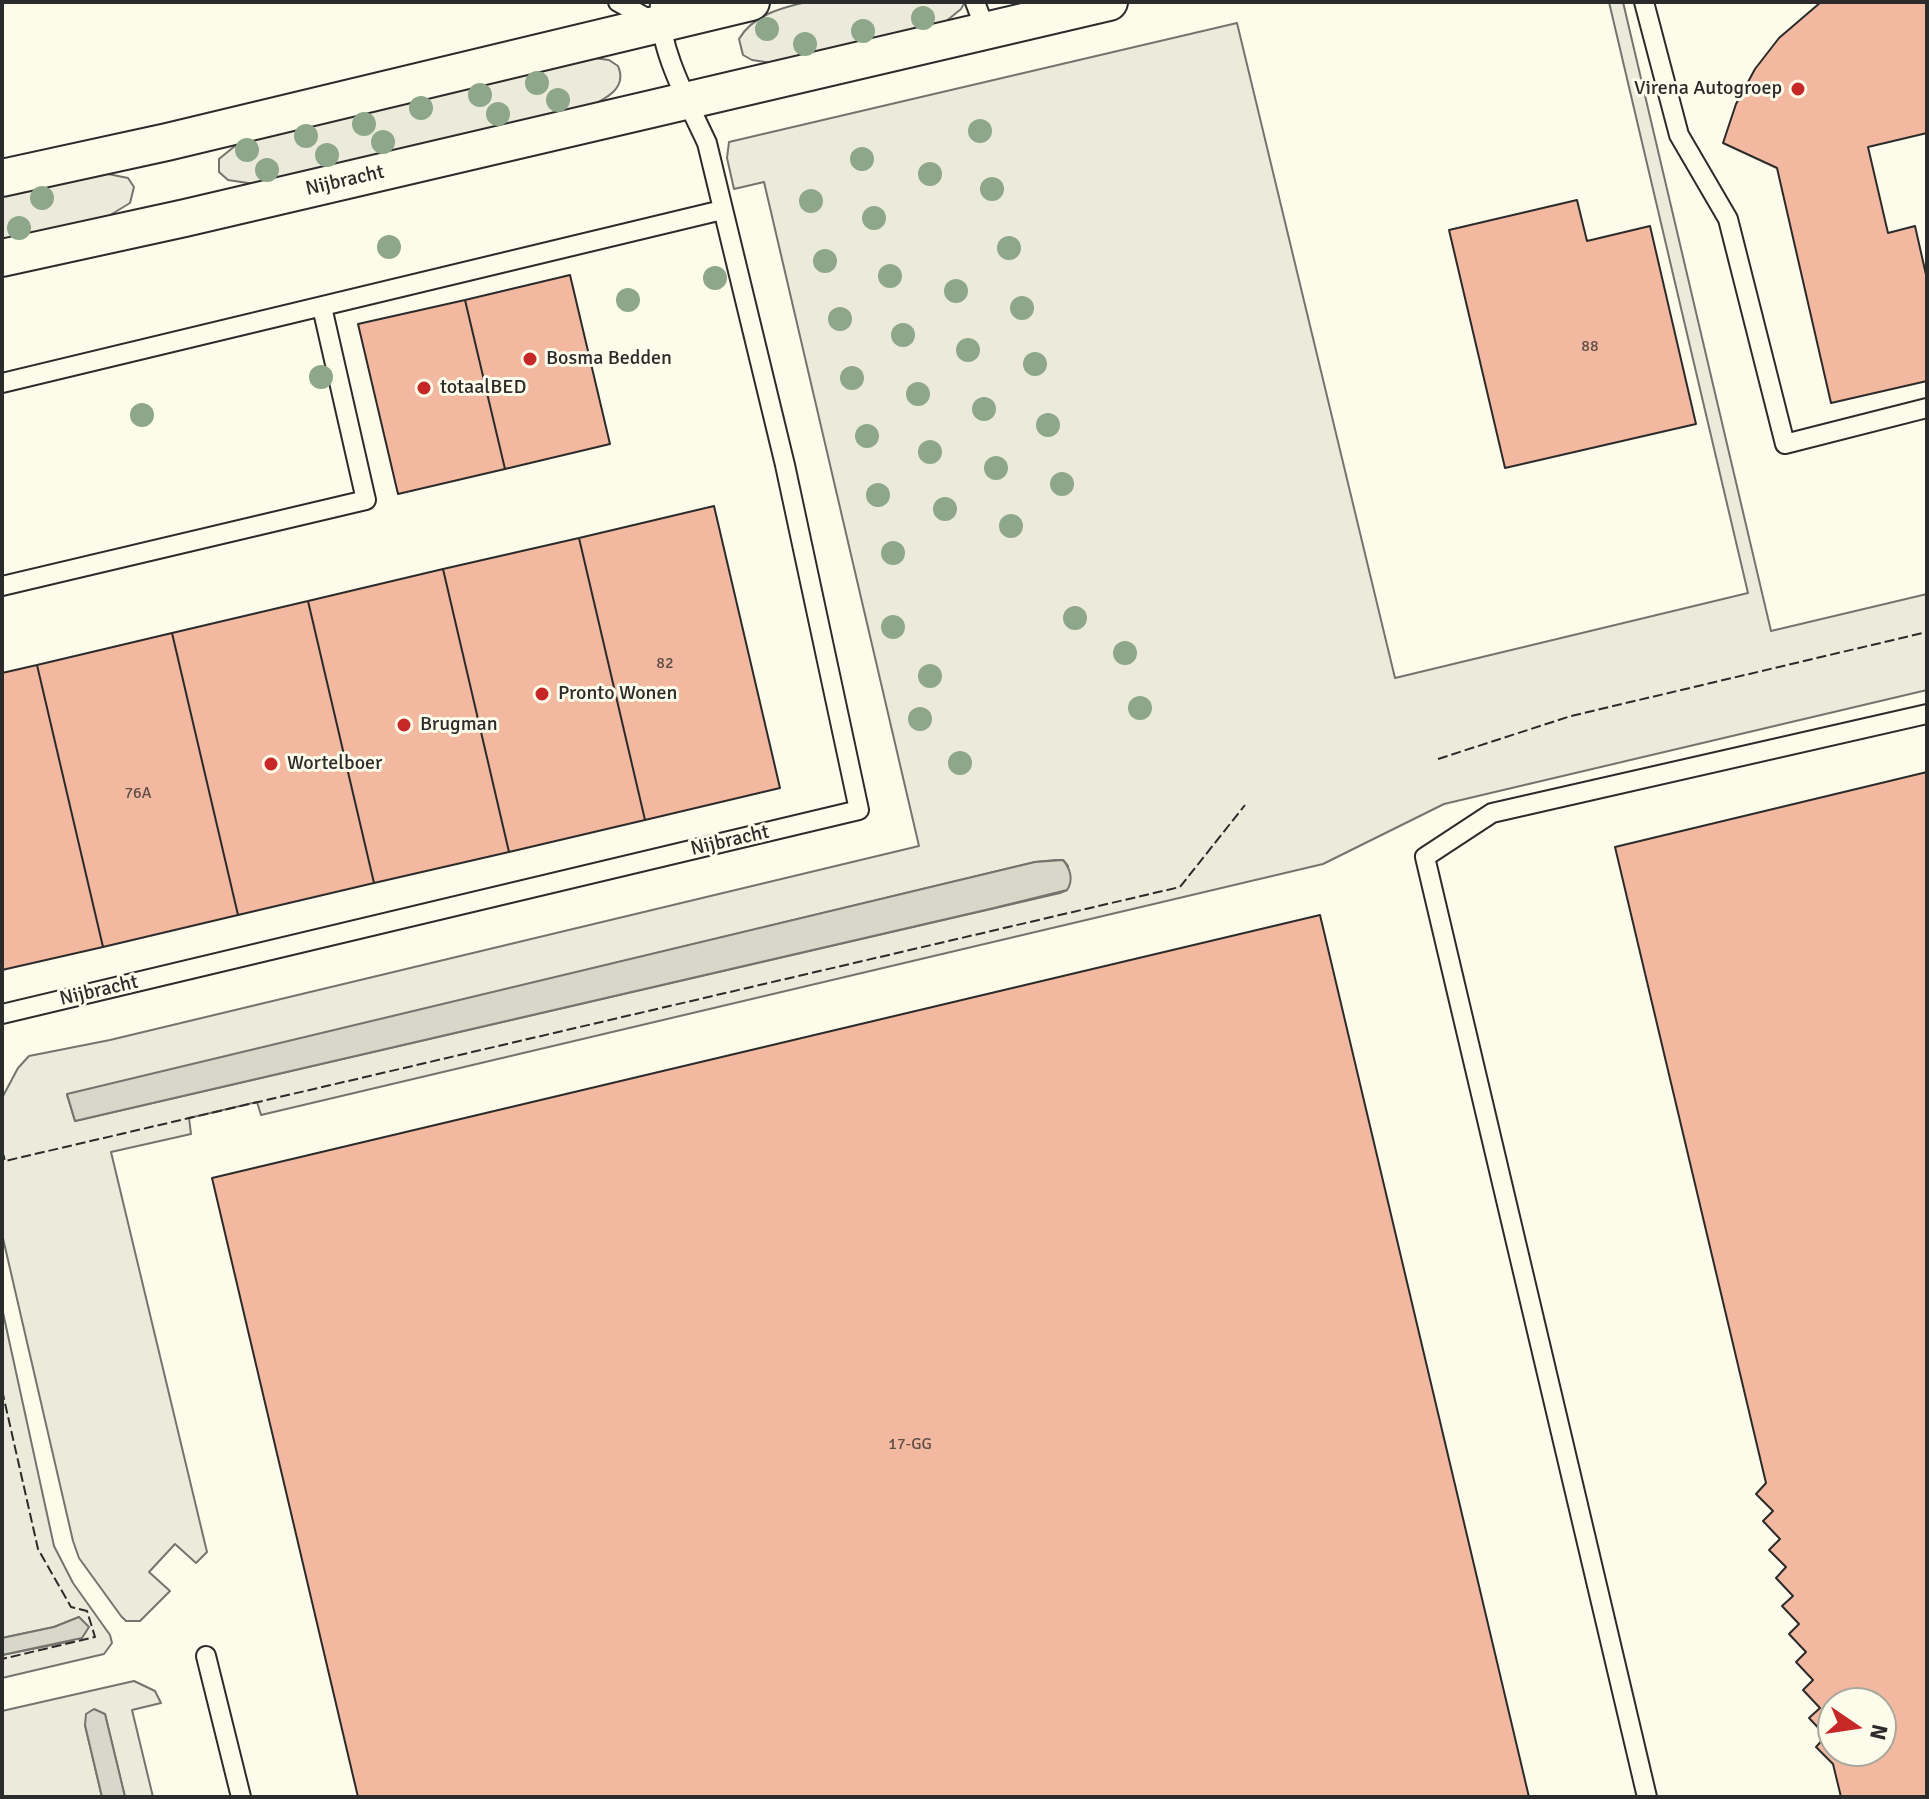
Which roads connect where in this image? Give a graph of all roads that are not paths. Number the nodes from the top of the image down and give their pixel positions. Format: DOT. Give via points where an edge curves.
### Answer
graph roads {
  1 [pos="618,2"];
  2 [pos="751,2"];
  3 [pos="1109,2"];
  4 [pos="1644,2"];
  5 [pos="1040,10"];
  6 [pos="659,13"];
  7 [pos="980,16"];
  8 [pos="687,101"];
  9 [pos="2,178"];
  10 [pos="722,210"];
  11 [pos="2,258"];
  12 [pos="322,307"];
  13 [pos="2,383"];
  14 [pos="1927,408"];
  15 [pos="2,586"];
  16 [pos="1927,714"];
  17 [pos="2,1014"];
  18 [pos="206,1656"];
  19 [pos="241,1797"];
  20 [pos="1647,1797"];
  1 -- 6 [label="lane"];
  2 -- 6 [label="street"];
  3 -- 5 [label="street, Nijbracht"];
  4 -- 14 [label="lane" via="1679,135 1728,219 1785,444"];
  5 -- 7 [label="street, Nijbracht"];
  6 -- 8 [label="lane, Nijbracht"];
  6 -- 9 [label="street" via="167,142"];
  7 -- 8 [label="street, Nijbracht"];
  8 -- 10 [label="lane, Nijbracht" via="707,143"];
  8 -- 11 [label="street, Nijbracht"];
  10 -- 12 [label="lane"];
  10 -- 17 [label="lane, Nijbracht" via="785,465 859,810"];
  12 -- 13 [label="lane"];
  12 -- 15 [label="lane" via="366,500"];
  16 -- 20 [label="lane" via="1492,813 1425,857"];
  18 -- 19 [label="lane"];
}
